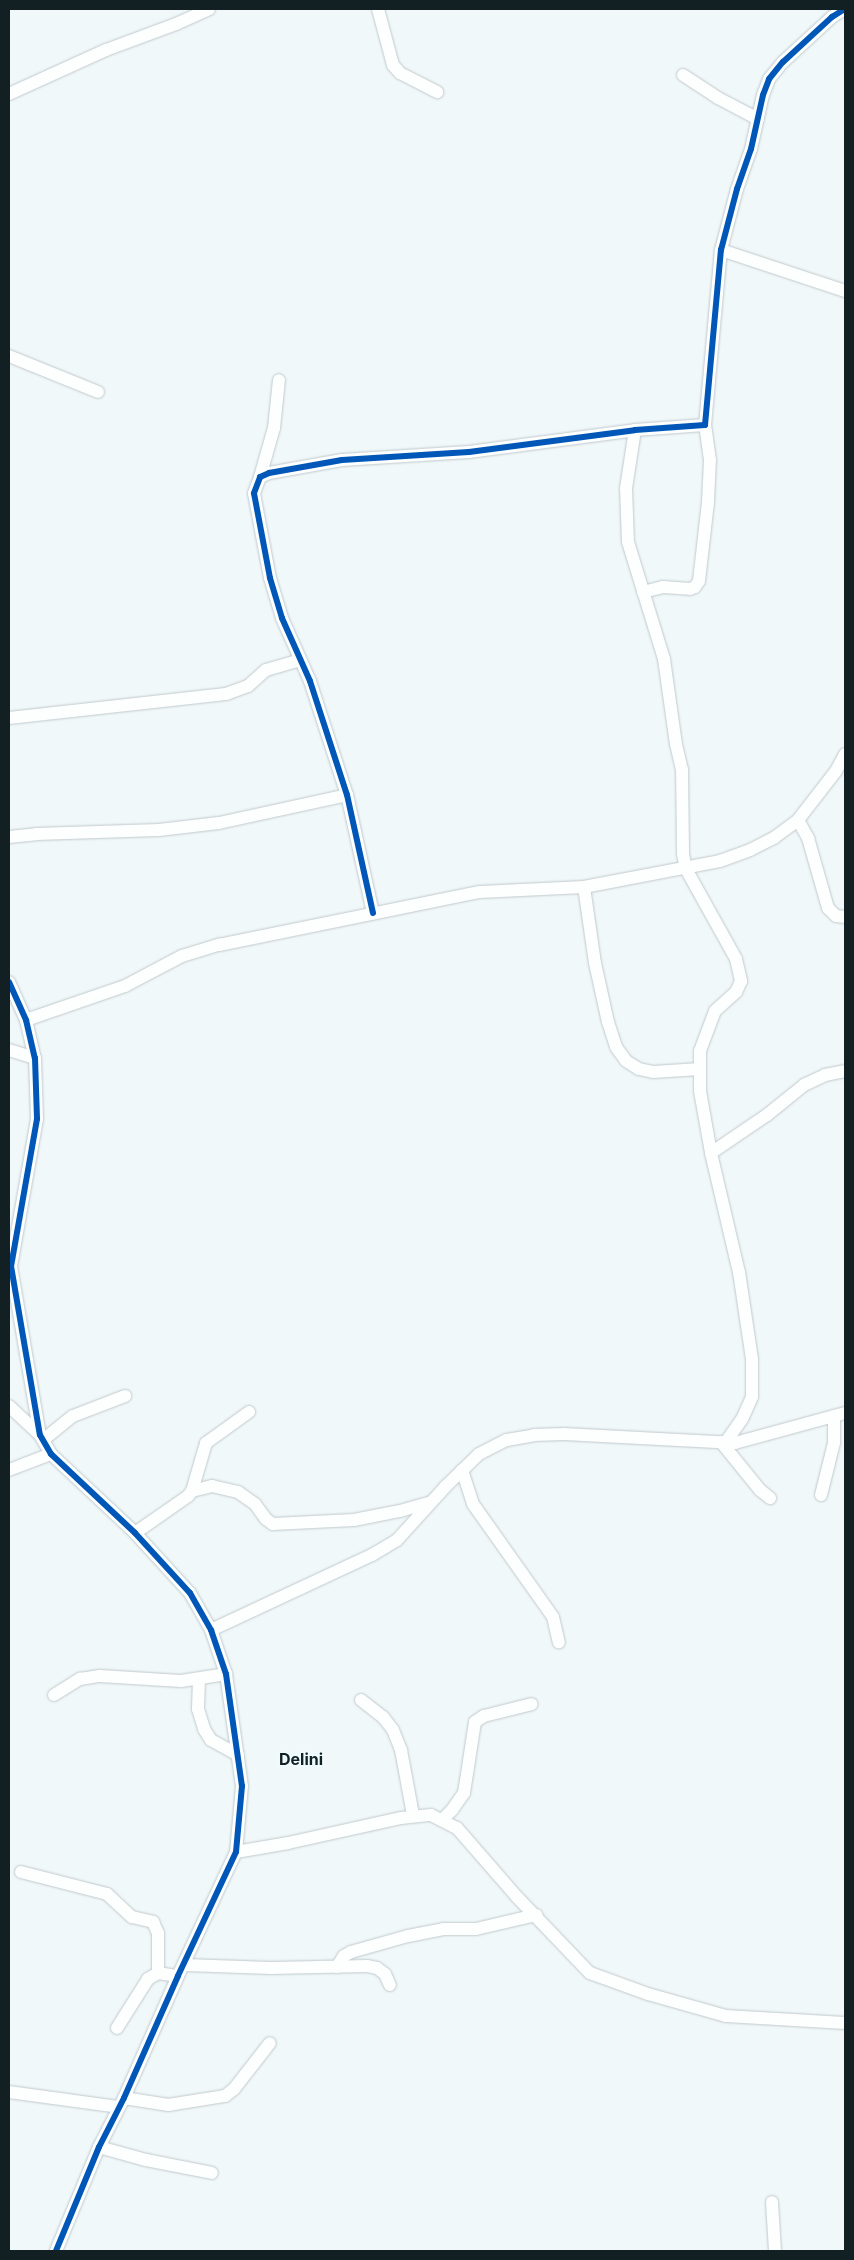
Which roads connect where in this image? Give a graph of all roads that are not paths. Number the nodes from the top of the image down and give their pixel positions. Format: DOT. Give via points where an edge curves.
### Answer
graph roads {
  1 [pos="209,9"];
  2 [pos="378,9"];
  3 [pos="845,9"];
  4 [pos="683,75"];
  5 [pos="437,92"];
  6 [pos="9,94"];
  7 [pos="758,119"];
  8 [pos="721,250"];
  9 [pos="845,291"];
  10 [pos="9,356"];
  11 [pos="279,380"];
  12 [pos="98,392"];
  13 [pos="705,425"];
  14 [pos="636,430"];
  15 [pos="260,477"];
  16 [pos="643,592"];
  17 [pos="300,660"];
  18 [pos="9,718"];
  19 [pos="845,754"];
  20 [pos="348,795"];
  21 [pos="798,820"];
  22 [pos="9,837"];
  23 [pos="686,868"];
  24 [pos="584,887"];
  25 [pos="373,913"];
  26 [pos="845,917"];
  27 [pos="9,982"];
  28 [pos="26,1020"];
  29 [pos="9,1050"];
  30 [pos="34,1058"];
  31 [pos="700,1069"];
  32 [pos="845,1071"];
  33 [pos="711,1153"];
  34 [pos="125,1396"];
  35 [pos="9,1406"];
  36 [pos="249,1412"];
  37 [pos="840,1414"];
  38 [pos="41,1438"];
  39 [pos="723,1443"];
  40 [pos="51,1454"];
  41 [pos="9,1470"];
  42 [pos="462,1470"];
  43 [pos="192,1491"];
  44 [pos="821,1496"];
  45 [pos="770,1498"];
  46 [pos="432,1502"];
  47 [pos="135,1533"];
  48 [pos="211,1630"];
  49 [pos="559,1642"];
  50 [pos="226,1674"];
  51 [pos="199,1679"];
  52 [pos="54,1695"];
  53 [pos="361,1700"];
  54 [pos="532,1704"];
  55 [pos="238,1755"];
  56 [pos="413,1816"];
  57 [pos="443,1819"];
  58 [pos="236,1852"];
  59 [pos="21,1872"];
  60 [pos="536,1915"];
  61 [pos="338,1967"];
  62 [pos="181,1970"];
  63 [pos="158,1973"];
  64 [pos="390,1985"];
  65 [pos="845,2023"];
  66 [pos="117,2028"];
  67 [pos="270,2043"];
  68 [pos="9,2092"];
  69 [pos="121,2103"];
  70 [pos="99,2147"];
  71 [pos="212,2173"];
  72 [pos="772,2202"];
  73 [pos="56,2251"];
  74 [pos="775,2251"];
  1 -- 6 [label="street" via="106,50"];
  2 -- 5 [label="street" via="392,65 400,73"];
  3 -- 7 [label="street" via="809,38 769,79"];
  4 -- 7 [label="street"];
  7 -- 8 [label="street"];
  8 -- 9 [label="street"];
  8 -- 13 [label="street"];
  10 -- 12 [label="street"];
  11 -- 15 [label="street" via="274,428"];
  13 -- 14 [label="street"];
  13 -- 16 [label="street" via="710,460 699,581 690,589 663,587"];
  14 -- 15 [label="street" via="468,452 342,460"];
  14 -- 16 [label="street" via="626,488 628,542"];
  15 -- 17 [label="street" via="254,494 268,569 282,618"];
  16 -- 23 [label="street" via="664,659 682,769"];
  17 -- 18 [label="street" via="266,670 248,686 226,694"];
  17 -- 20 [label="street"];
  19 -- 21 [label="street" via="836,771"];
  20 -- 22 [label="street" via="220,823 159,830"];
  20 -- 25 [label="street"];
  21 -- 23 [label="street" via="750,850"];
  21 -- 26 [label="street" via="808,838 828,908 836,916"];
  23 -- 24 [label="street"];
  23 -- 31 [label="street" via="736,959 742,981 736,992 715,1011 700,1051"];
  24 -- 25 [label="street" via="480,892"];
  24 -- 31 [label="street" via="595,963 616,1047 626,1061 639,1069 653,1072"];
  25 -- 28 [label="street" via="219,945 182,956 124,986"];
  27 -- 28 [label="street"];
  28 -- 30 [label="street"];
  29 -- 30 [label="street"];
  30 -- 38 [label="street" via="37,1119 11,1266"];
  31 -- 33 [label="street" via="700,1091"];
  32 -- 33 [label="street" via="825,1075 804,1085"];
  33 -- 39 [label="street" via="741,1281 752,1359 752,1396 742,1419"];
  34 -- 38 [label="street" via="73,1416"];
  35 -- 38 [label="street"];
  36 -- 43 [label="street" via="206,1443"];
  37 -- 39 [label="street" via="735,1443"];
  37 -- 44 [label="street"];
  38 -- 40 [label="street"];
  39 -- 42 [label="street" via="534,1435 507,1440 480,1454"];
  39 -- 45 [label="street"];
  40 -- 41 [label="street"];
  40 -- 47 [label="street"];
  42 -- 46 [label="street"];
  42 -- 49 [label="street" via="473,1504 553,1616"];
  43 -- 46 [label="street" via="212,1486 238,1492 255,1504 273,1524 354,1520"];
  43 -- 47 [label="street"];
  46 -- 48 [label="street" via="397,1540 372,1555"];
  47 -- 48 [label="street" via="190,1593"];
  48 -- 50 [label="street"];
  50 -- 51 [label="street"];
  50 -- 55 [label="street"];
  51 -- 52 [label="street" via="181,1681 100,1676 80,1679"];
  51 -- 55 [label="street" via="198,1709 204,1729 211,1740"];
  53 -- 56 [label="street" via="383,1717 393,1730 401,1750"];
  54 -- 57 [label="street" via="484,1716 475,1722 464,1793"];
  55 -- 58 [label="street" via="242,1786"];
  56 -- 57 [label="street" via="431,1815"];
  56 -- 58 [label="street"];
  57 -- 60 [label="street" via="457,1828"];
  58 -- 62 [label="street"];
  59 -- 63 [label="street" via="107,1894 132,1917 153,1922 158,1933"];
  60 -- 61 [label="street" via="476,1928 443,1929 408,1936 351,1952 344,1956"];
  60 -- 65 [label="street" via="590,1974 726,2016"];
  61 -- 62 [label="street"];
  61 -- 64 [label="street" via="377,1968 385,1974"];
  62 -- 63 [label="street"];
  62 -- 69 [label="street"];
  63 -- 66 [label="street" via="148,1979"];
  67 -- 69 [label="street" via="225,2096 168,2105"];
  68 -- 69 [label="street"];
  69 -- 70 [label="street"];
  70 -- 71 [label="street"];
  70 -- 73 [label="street"];
  72 -- 74 [label="street"];
}
